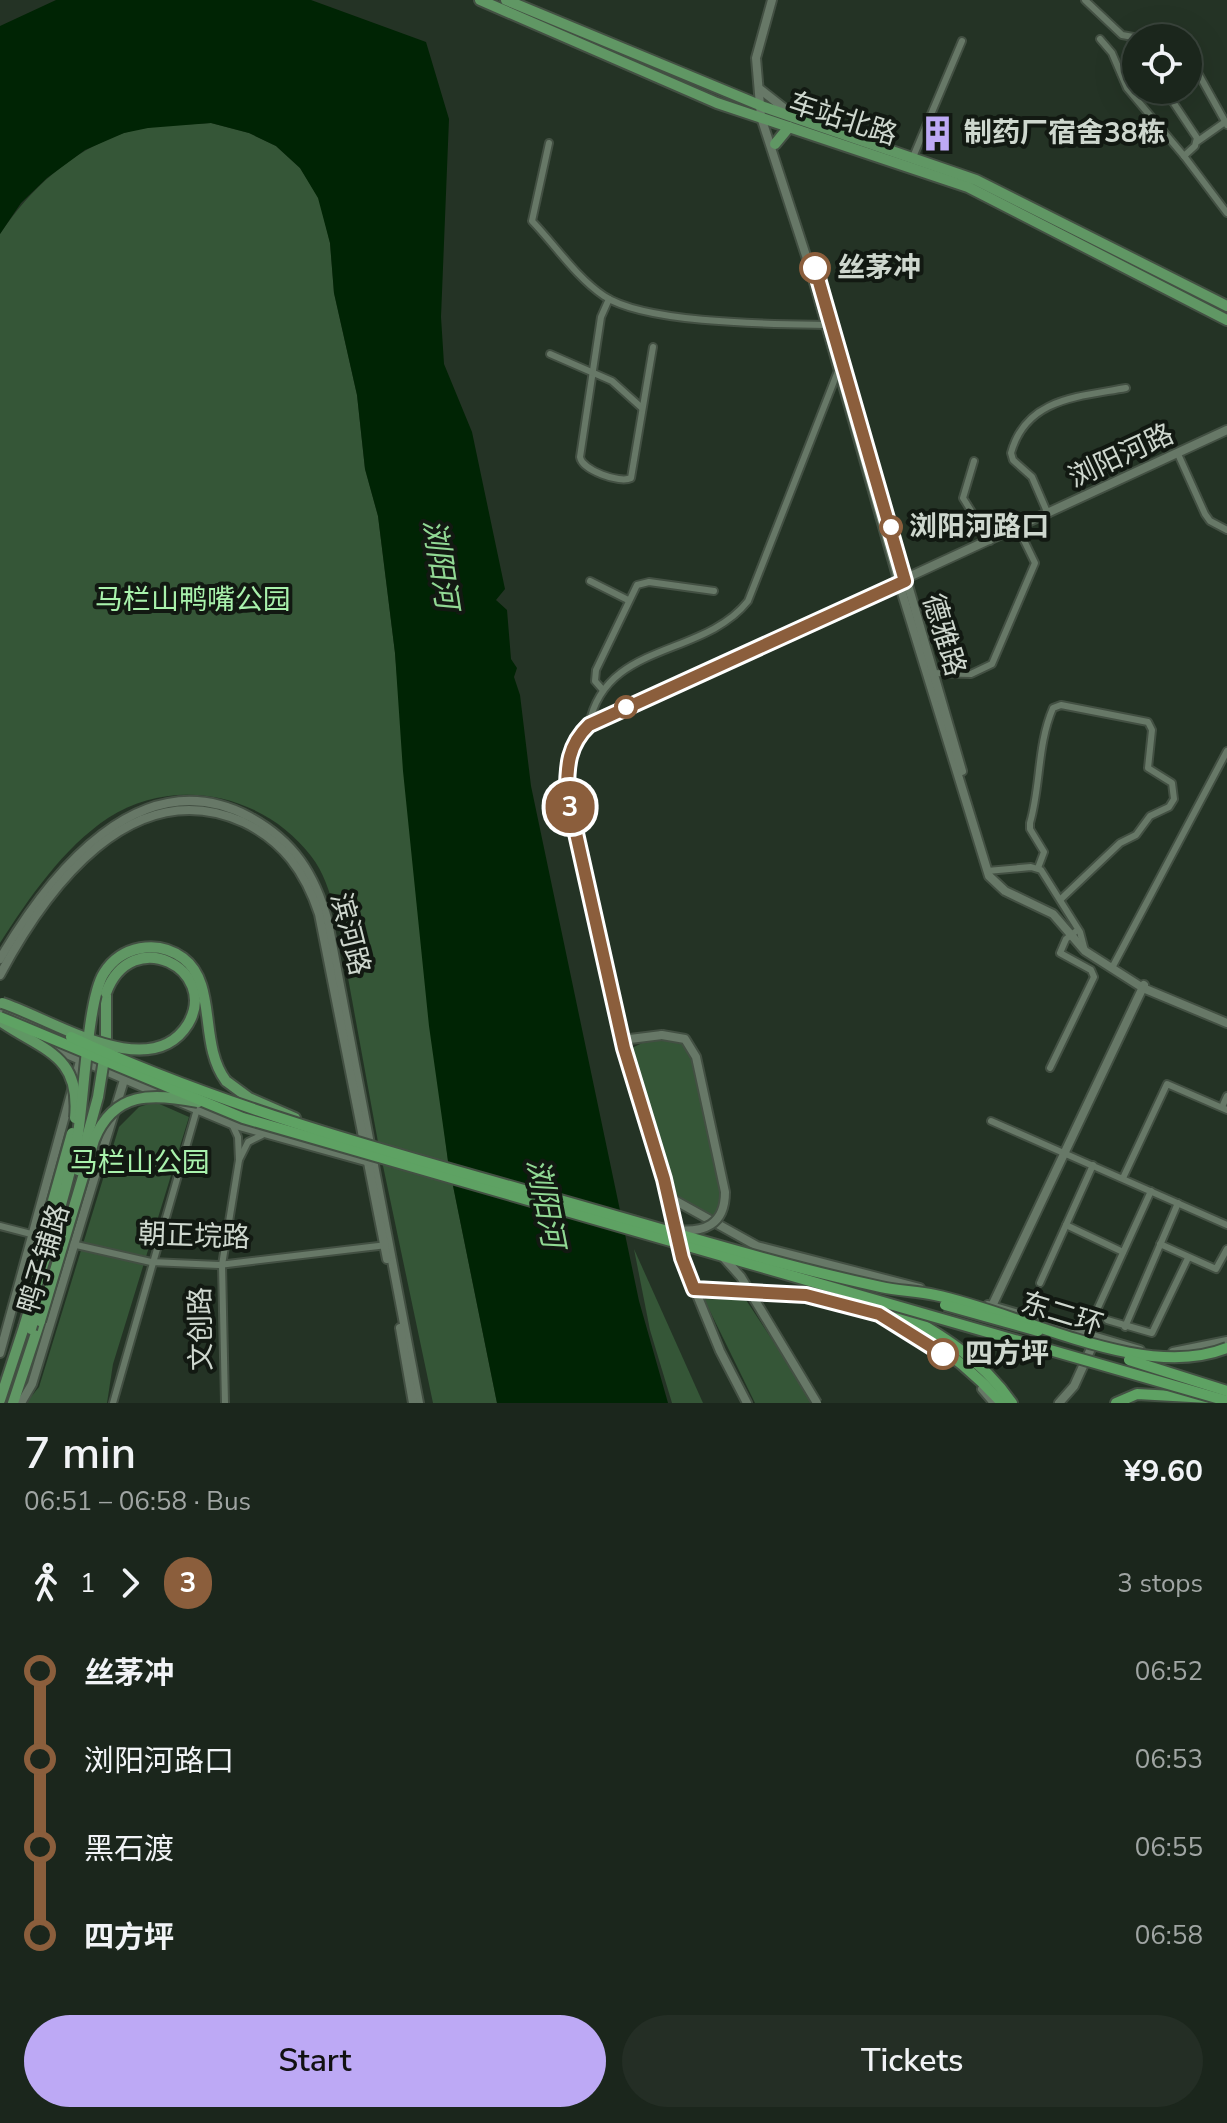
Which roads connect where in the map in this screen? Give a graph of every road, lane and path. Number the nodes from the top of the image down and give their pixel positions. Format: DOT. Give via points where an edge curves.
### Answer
graph roads {
  1 [pos="480,0"];
  2 [pos="506,0"];
  3 [pos="774,0"];
  4 [pos="1085,0"];
  5 [pos="526,4"];
  6 [pos="1122,35"];
  7 [pos="1100,39"];
  8 [pos="962,41"];
  9 [pos="1202,80"];
  10 [pos="761,90"];
  11 [pos="1174,104"];
  12 [pos="763,112"];
  13 [pos="792,121"];
  14 [pos="1226,124"];
  15 [pos="1198,141"];
  16 [pos="549,143"];
  17 [pos="775,144"];
  18 [pos="1184,156"];
  19 [pos="913,157"];
  20 [pos="1227,213"];
  21 [pos="609,299"];
  22 [pos="1227,306"];
  23 [pos="1227,320"];
  24 [pos="827,325"];
  25 [pos="653,347"];
  26 [pos="550,354"];
  27 [pos="839,368"];
  28 [pos="593,372"];
  29 [pos="1126,388"];
  30 [pos="642,408"];
  31 [pos="1227,430"];
  32 [pos="1178,454"];
  33 [pos="974,461"];
  34 [pos="1048,514"];
  35 [pos="1018,528"];
  36 [pos="1227,530"];
  37 [pos="990,541"];
  38 [pos="590,581"];
  39 [pos="902,582"];
  40 [pos="714,591"];
  41 [pos="628,600"];
  42 [pos="929,674"];
  43 [pos="602,689"];
  44 [pos="589,725"];
  45 [pos="1227,751"];
  46 [pos="1038,868"];
  47 [pos="989,870"];
  48 [pos="1061,899"];
  49 [pos="1073,933"];
  50 [pos="1085,947"];
  51 [pos="0,959"];
  52 [pos="1114,964"];
  53 [pos="0,975"];
  54 [pos="1144,987"];
  55 [pos="1,1005"];
  56 [pos="0,1021"];
  57 [pos="1227,1021"];
  58 [pos="622,1040"];
  59 [pos="80,1061"];
  60 [pos="1050,1068"];
  61 [pos="124,1080"];
  62 [pos="1227,1096"];
  63 [pos="198,1106"];
  64 [pos="1224,1108"];
  65 [pos="991,1121"];
  66 [pos="232,1124"];
  67 [pos="322,1131"];
  68 [pos="268,1135"];
  69 [pos="368,1150"];
  70 [pos="1063,1152"];
  71 [pos="239,1160"];
  72 [pos="370,1162"];
  73 [pos="1093,1165"];
  74 [pos="1123,1178"];
  75 [pos="1151,1191"];
  76 [pos="667,1196"];
  77 [pos="1178,1203"];
  78 [pos="1066,1225"];
  79 [pos="1227,1225"];
  80 [pos="0,1226"];
  81 [pos="666,1229"];
  82 [pos="34,1235"];
  83 [pos="72,1244"];
  84 [pos="1160,1244"];
  85 [pos="387,1245"];
  86 [pos="1227,1249"];
  87 [pos="1123,1252"];
  88 [pos="724,1258"];
  89 [pos="1188,1258"];
  90 [pos="151,1262"];
  91 [pos="222,1265"];
  92 [pos="767,1270"];
  93 [pos="1040,1283"];
  94 [pos="882,1287"];
  95 [pos="694,1289"];
  96 [pos="885,1304"];
  97 [pos="992,1306"];
  98 [pos="1096,1312"];
  99 [pos="1107,1320"];
  100 [pos="1125,1327"];
  101 [pos="24,1328"];
  102 [pos="1096,1337"];
  103 [pos="1227,1341"];
  104 [pos="1227,1348"];
  105 [pos="0,1353"];
  106 [pos="0,1392"];
  107 [pos="1227,1396"];
  108 [pos="0,1400"];
  109 [pos="12,1403"];
  110 [pos="21,1403"];
  111 [pos="113,1403"];
  112 [pos="225,1403"];
  113 [pos="413,1403"];
  114 [pos="419,1403"];
  115 [pos="747,1403"];
  116 [pos="817,1403"];
  117 [pos="994,1403"];
  118 [pos="1002,1403"];
  119 [pos="1012,1403"];
  120 [pos="1059,1403"];
  121 [pos="1116,1403"];
  1 -- 12 [label="main road, 车站北路" via="670,84"];
  2 -- 5 [label="main road, 车站北路"];
  3 -- 10 [label="street, 德雅路" via="759,58"];
  3 -- 12 [label="street, 德雅路" via="756,58"];
  4 -- 6 [label="street"];
  5 -- 12 [label="main road, 车站北路"];
  7 -- 18 [label="street" via="1112,53 1124,85"];
  8 -- 19 [label="street"];
  9 -- 14 [label="street"];
  10 -- 12 [label="street, 德雅路"];
  10 -- 13 [label="street"];
  11 -- 15 [label="street"];
  12 -- 13 [label="main road, 车站北路"];
  12 -- 17 [label="street, 德雅路"];
  12 -- 24 [label="street, 德雅路"];
  13 -- 17 [label="main road"];
  13 -- 19 [label="main road, 车站北路"];
  13 -- 23 [label="main road, 车站北路" via="1018,209"];
  14 -- 15 [label="street"];
  15 -- 18 [label="street"];
  16 -- 21 [label="street" via="532,221"];
  17 -- 39 [label="street, 德雅路" via="838,340"];
  18 -- 20 [label="street"];
  19 -- 22 [label="main road, 车站北路" via="1007,194"];
  21 -- 24 [label="street" via="638,309 734,323"];
  21 -- 28 [label="street"];
  24 -- 27 [label="street, 德雅路"];
  25 -- 30 [label="street"];
  26 -- 28 [label="street"];
  27 -- 39 [label="street, 德雅路"];
  27 -- 43 [label="street" via="748,601 727,621 633,666"];
  28 -- 30 [label="street"];
  28 -- 30 [label="street" via="581,463 629,480"];
  29 -- 34 [label="street" via="1052,402 1025,422 1011,453 1032,477"];
  31 -- 32 [label="street, 浏阳河路"];
  32 -- 34 [label="street, 浏阳河路"];
  32 -- 36 [label="street" via="1205,514"];
  33 -- 37 [label="street" via="963,498"];
  34 -- 35 [label="street, 浏阳河路"];
  35 -- 37 [label="street, 浏阳河路"];
  35 -- 42 [label="street" via="1035,563 992,664 971,674"];
  37 -- 39 [label="street, 浏阳河路"];
  38 -- 41 [label="street"];
  39 -- 42 [label="street"];
  39 -- 44 [label="street, 浏阳河路"];
  40 -- 41 [label="street" via="644,582"];
  41 -- 43 [label="street" via="596,670 595,681"];
  42 -- 47 [label="street"];
  43 -- 44 [label="street"];
  44 -- 58 [label="street" via="569,755 567,793"];
  45 -- 52 [label="street"];
  46 -- 47 [label="street"];
  46 -- 48 [label="street"];
  46 -- 48 [label="street" via="1044,852 1030,823 1053,708 1061,705 1148,722 1148,768 1172,783 1174,799"];
  47 -- 49 [label="street" via="997,886 1046,909"];
  48 -- 50 [label="street"];
  49 -- 50 [label="street"];
  49 -- 60 [label="street" via="1060,953 1094,977"];
  50 -- 52 [label="street"];
  51 -- 69 [label="street, 滨河路" via="29,914 87,845 125,818 189,802 244,814 290,846 321,895"];
  52 -- 54 [label="street"];
  53 -- 69 [label="street, 滨河路" via="45,905 115,832 152,815 191,809 254,827 289,855 311,892"];
  54 -- 57 [label="street"];
  54 -- 70 [label="street"];
  55 -- 67 [label="highway, bridge" via="167,1078"];
  55 -- 69 [label="street" via="203,1098"];
  55 -- 101 [label="main road, bridge" via="105,1045 113,1047 121,1049 142,1049 169,1043 192,1016 194,1003 187,977 161,958 139,958 111,980 105,1005 106,1040 106,1049 98,1097"];
  56 -- 59 [label="street"];
  56 -- 63 [label="highway, bridge"];
  56 -- 101 [label="main road, bridge" via="58,1056 72,1078 76,1101"];
  58 -- 76 [label="street"];
  58 -- 81 [label="street, bridge" via="662,1035 685,1039 696,1057 724,1208 714,1224 695,1232"];
  59 -- 61 [label="street"];
  59 -- 82 [label="street, 鸭子铺路"];
  61 -- 63 [label="street"];
  61 -- 83 [label="street, 鸭子铺路"];
  62 -- 64 [label="street"];
  63 -- 66 [label="street"];
  63 -- 88 [label="highway, bridge"];
  63 -- 90 [label="street"];
  63 -- 109 [label="main road, 鸭子铺路, bridge" via="140,1098 107,1114 94,1140"];
  64 -- 74 [label="street" via="1167,1084"];
  65 -- 70 [label="street"];
  66 -- 68 [label="street"];
  66 -- 71 [label="street, 文创路"];
  67 -- 81 [label="highway, bridge"];
  67 -- 101 [label="main road, bridge" via="249,1098 226,1081 210,1050 201,982 186,960 151,946 123,954 105,971 96,990 76,1144"];
  68 -- 71 [label="street" via="253,1138"];
  68 -- 72 [label="street"];
  69 -- 72 [label="street, 滨河路"];
  70 -- 73 [label="street"];
  70 -- 97 [label="street"];
  71 -- 91 [label="street, 文创路"];
  72 -- 85 [label="street, 滨河路"];
  73 -- 74 [label="street"];
  73 -- 78 [label="street"];
  74 -- 75 [label="street"];
  75 -- 77 [label="street"];
  75 -- 87 [label="street"];
  76 -- 95 [label="street"];
  76 -- 97 [label="street" via="757,1246"];
  77 -- 79 [label="street"];
  77 -- 84 [label="street"];
  78 -- 87 [label="street"];
  78 -- 93 [label="street"];
  80 -- 82 [label="street, 朝正垸路"];
  81 -- 94 [label="highway, bridge"];
  82 -- 83 [label="street, 朝正垸路"];
  82 -- 105 [label="street, 鸭子铺路"];
  83 -- 90 [label="street, 朝正垸路"];
  83 -- 110 [label="street, 鸭子铺路" via="32,1384"];
  84 -- 89 [label="street"];
  84 -- 100 [label="street"];
  85 -- 91 [label="street, 朝正垸路"];
  85 -- 113 [label="street, 滨河路"];
  85 -- 114 [label="street, 滨河路"];
  86 -- 89 [label="street" via="1216,1269"];
  87 -- 98 [label="street"];
  88 -- 92 [label="highway, bridge"];
  88 -- 116 [label="street, bridge" via="741,1277"];
  89 -- 100 [label="street" via="1154,1331"];
  90 -- 91 [label="street, 朝正垸路"];
  90 -- 111 [label="street"];
  91 -- 112 [label="street, 文创路"];
  92 -- 96 [label="highway, bridge"];
  92 -- 118 [label="highway, bridge" via="886,1312 976,1374"];
  94 -- 104 [label="highway, bridge" via="935,1295 1136,1356 1194,1358"];
  94 -- 107 [label="highway, 东二环, bridge"];
  95 -- 115 [label="street"];
  95 -- 117 [label="street" via="806,1295 879,1314 965,1369"];
  96 -- 107 [label="highway, bridge"];
  96 -- 119 [label="highway, bridge" via="952,1340"];
  97 -- 102 [label="street"];
  99 -- 100 [label="street"];
  101 -- 106 [label="main road, 鸭子铺路"];
  101 -- 108 [label="main road"];
  101 -- 109 [label="main road"];
  102 -- 103 [label="street" via="1144,1351 1173,1352"];
  102 -- 120 [label="street" via="1074,1386"];
  107 -- 121 [label="highway" via="1137,1394"];
}
